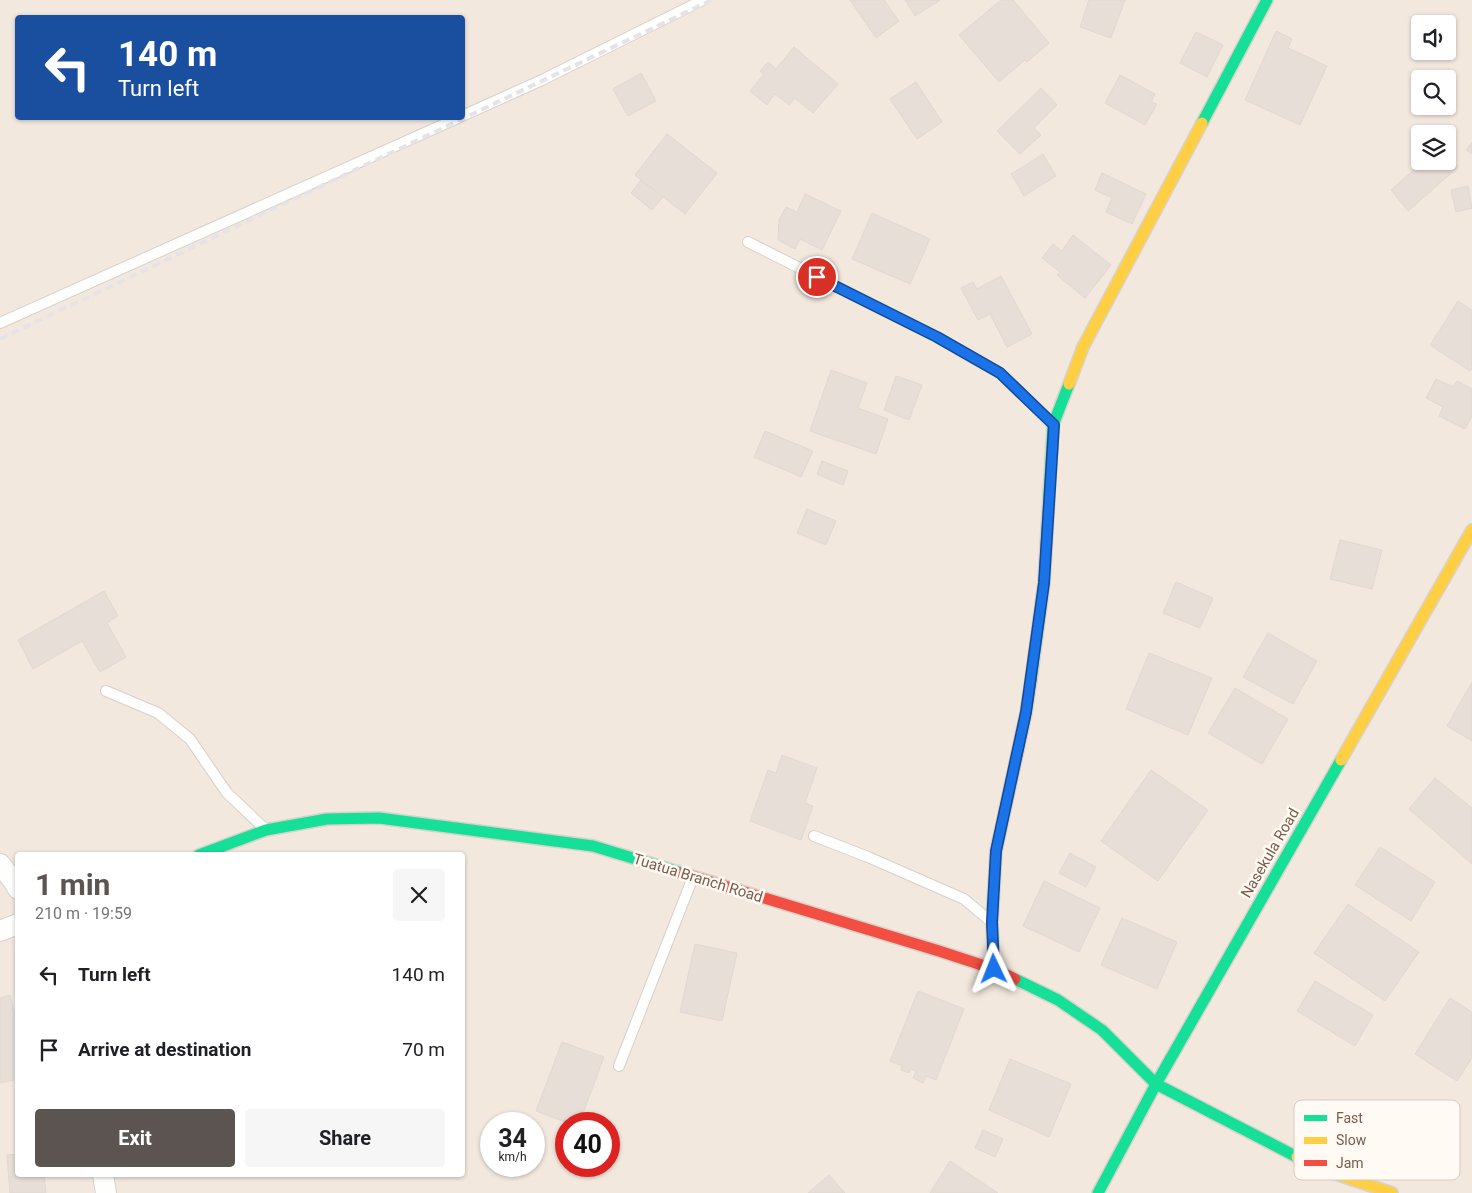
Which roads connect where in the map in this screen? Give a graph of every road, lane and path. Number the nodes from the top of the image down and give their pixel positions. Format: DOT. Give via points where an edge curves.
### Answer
graph roads {
  1 [pos="703,0"];
  2 [pos="1267,0"];
  3 [pos="465,115"];
  4 [pos="454,120"];
  5 [pos="748,242"];
  6 [pos="0,323"];
  7 [pos="1054,425"];
  8 [pos="1472,530"];
  9 [pos="106,691"];
  10 [pos="266,830"];
  11 [pos="814,836"];
  12 [pos="207,852"];
  13 [pos="0,864"];
  14 [pos="693,876"];
  15 [pos="15,884"];
  16 [pos="992,922"];
  17 [pos="15,925"];
  18 [pos="0,931"];
  19 [pos="994,969"];
  20 [pos="619,1066"];
  21 [pos="1156,1084"];
  22 [pos="1294,1156"];
  23 [pos="103,1177"];
  24 [pos="1354,1180"];
  25 [pos="106,1193"];
  26 [pos="1098,1193"];
  27 [pos="1392,1193"];
  1 -- 3 [label="lane"];
  2 -- 7 [label="street" via="1083,347"];
  4 -- 6 [label="lane"];
  5 -- 7 [label="lane" via="937,337 1000,373"];
  7 -- 16 [label="street" via="1044,583 1026,712 996,851"];
  8 -- 21 [label="street, Nasekula Road"];
  9 -- 10 [label="lane" via="158,712 190,739 227,793"];
  10 -- 12 [label="street, Tuatua Branch Road"];
  10 -- 14 [label="street, Tuatua Branch Road" via="327,818 379,818 593,846"];
  11 -- 16 [label="lane" via="964,899"];
  13 -- 15 [label="street"];
  14 -- 19 [label="street, Tuatua Branch Road"];
  14 -- 20 [label="lane"];
  16 -- 19 [label="street"];
  17 -- 18 [label="street"];
  19 -- 21 [label="street, Tuatua Branch Road" via="1058,1000 1102,1030"];
  21 -- 22 [label="street, Tuatua Branch Road"];
  21 -- 26 [label="street, Nasekula Road"];
  23 -- 25 [label="street"];
  24 -- 27 [label="street, Tuatua Branch Road"];
}
